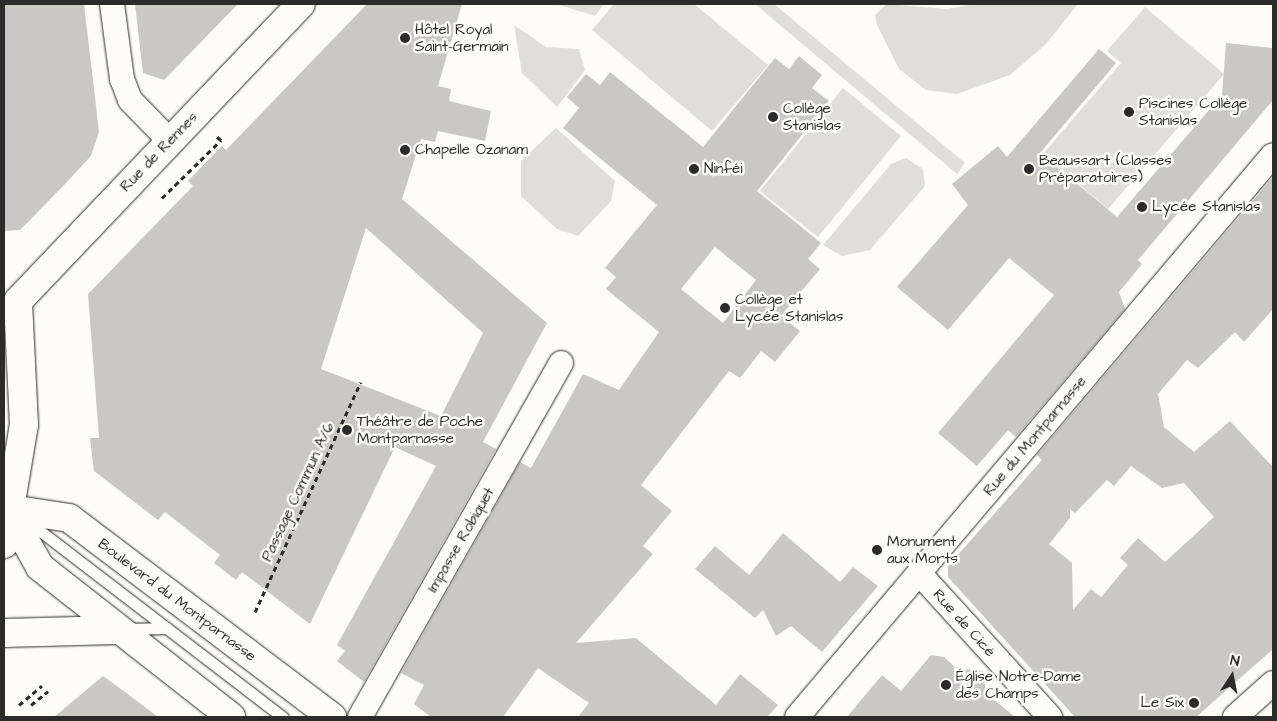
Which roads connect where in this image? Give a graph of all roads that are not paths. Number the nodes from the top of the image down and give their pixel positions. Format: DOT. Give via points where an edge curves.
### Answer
graph roads {
  1 [pos="112,4"];
  2 [pos="301,4"];
  3 [pos="170,141"];
  4 [pos="1273,155"];
  5 [pos="11,302"];
  6 [pos="561,363"];
  7 [pos="7,506"];
  8 [pos="4,544"];
  9 [pos="919,573"];
  10 [pos="167,628"];
  11 [pos="116,630"];
  12 [pos="4,633"];
  13 [pos="1273,683"];
  14 [pos="231,717"];
  15 [pos="283,717"];
  16 [pos="332,717"];
  17 [pos="360,717"];
  18 [pos="797,717"];
  19 [pos="1050,717"];
  20 [pos="1234,717"];
  1 -- 3 [label="street" via="122,79 130,100"];
  2 -- 3 [label="main road, Rue de Rennes"];
  3 -- 5 [label="main road, Rue de Rennes"];
  4 -- 9 [label="street, Rue du Montparnasse"];
  5 -- 7 [label="main road" via="24,425"];
  6 -- 17 [label="street, Impasse Robiquet"];
  7 -- 8 [label="main road"];
  7 -- 10 [label="lane, Boulevard du Montparnasse"];
  7 -- 11 [label="main road" via="40,567"];
  7 -- 16 [label="main road, Boulevard du Montparnasse" via="69,518"];
  9 -- 18 [label="street, Rue du Montparnasse"];
  9 -- 19 [label="street, Rue de Cicé"];
  10 -- 11 [label="lane, Boulevard du Montparnasse"];
  10 -- 15 [label="lane, Boulevard du Montparnasse"];
  11 -- 12 [label="main road"];
  11 -- 14 [label="main road"];
  13 -- 20 [label="street"];
}
